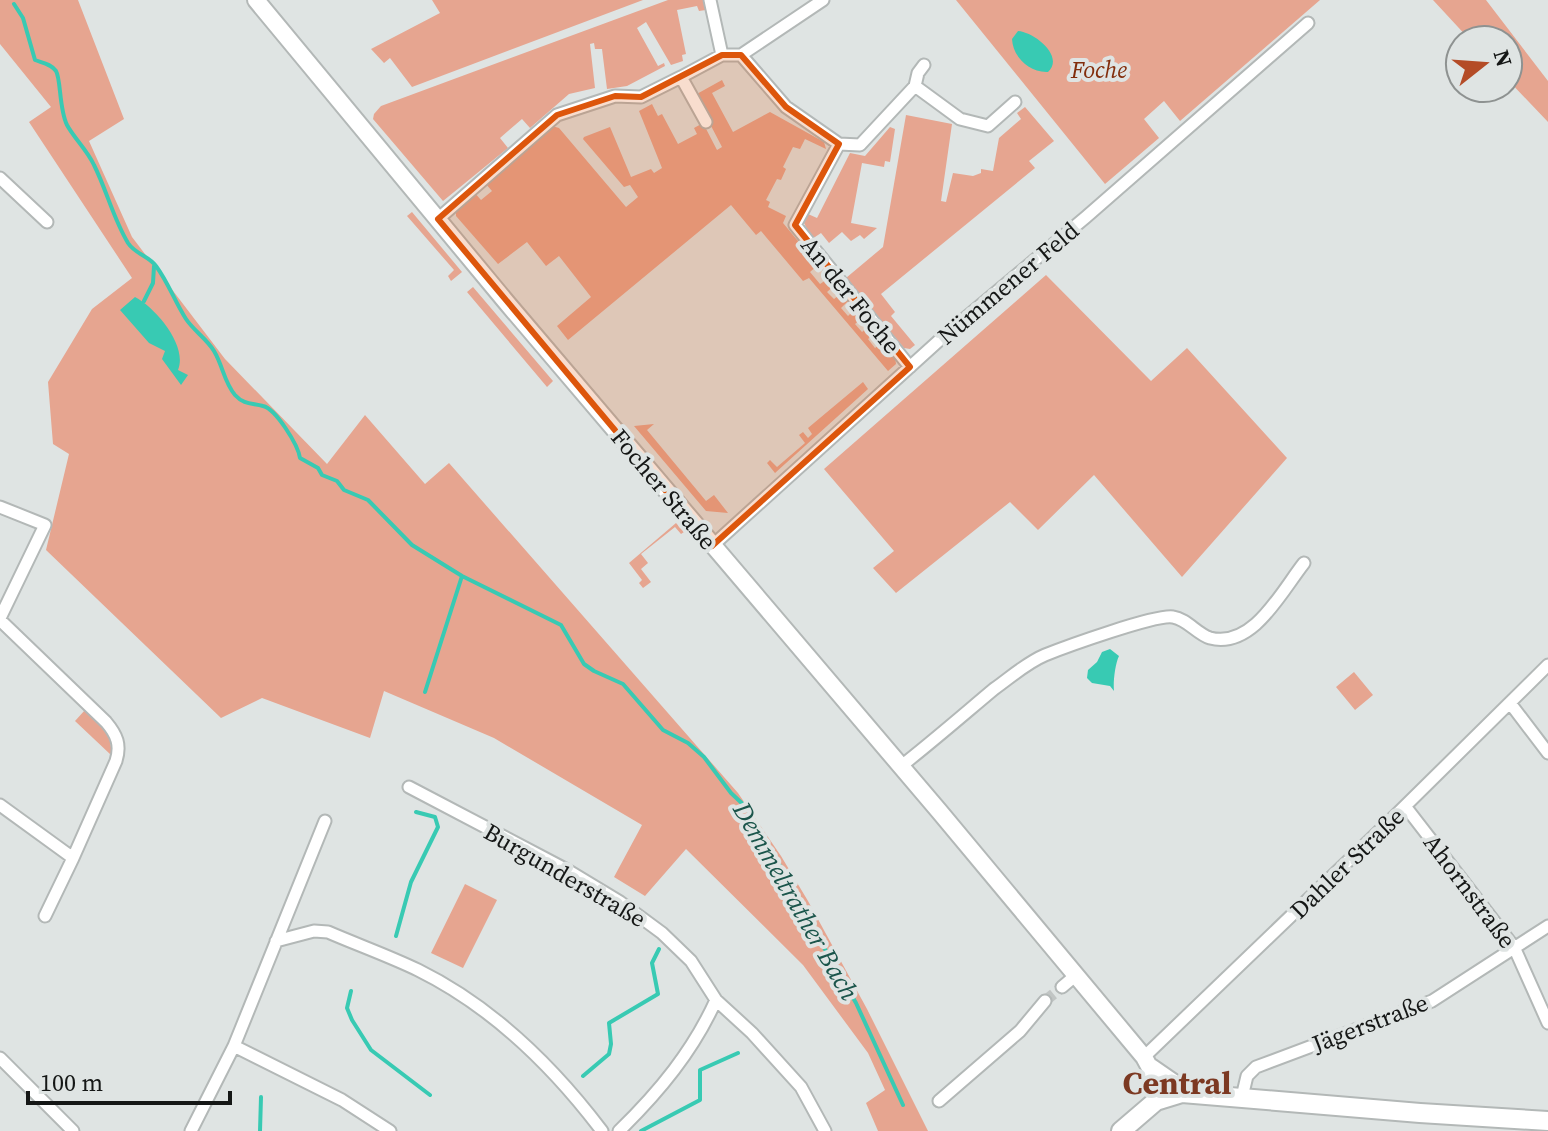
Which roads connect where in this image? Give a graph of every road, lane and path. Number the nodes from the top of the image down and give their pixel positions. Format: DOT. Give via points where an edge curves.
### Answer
graph roads {
  1 [pos="256,0"];
  2 [pos="710,0"];
  3 [pos="823,0"];
  4 [pos="1308,23"];
  5 [pos="722,55"];
  6 [pos="741,55"];
  7 [pos="924,65"];
  8 [pos="681,77"];
  9 [pos="915,86"];
  10 [pos="1015,102"];
  11 [pos="706,122"];
  12 [pos="839,144"];
  13 [pos="0,178"];
  14 [pos="438,219"];
  15 [pos="47,222"];
  16 [pos="910,367"];
  17 [pos="0,507"];
  18 [pos="712,546"];
  19 [pos="1304,563"];
  20 [pos="0,619"];
  21 [pos="1548,665"];
  22 [pos="1510,703"];
  23 [pos="1548,753"];
  24 [pos="900,767"];
  25 [pos="409,787"];
  26 [pos="0,805"];
  27 [pos="1405,806"];
  28 [pos="325,821"];
  29 [pos="73,858"];
  30 [pos="45,916"];
  31 [pos="1548,926"];
  32 [pos="276,941"];
  33 [pos="1514,947"];
  34 [pos="716,1000"];
  35 [pos="1045,1001"];
  36 [pos="1548,1023"];
  37 [pos="234,1046"];
  38 [pos="0,1058"];
  39 [pos="1147,1062"];
  40 [pos="1194,1093"];
  41 [pos="1242,1097"];
  42 [pos="939,1101"];
  43 [pos="1156,1101"];
  44 [pos="1535,1124"];
  45 [pos="1142,1127"];
  46 [pos="73,1131"];
  47 [pos="191,1131"];
  48 [pos="390,1131"];
  49 [pos="602,1131"];
  50 [pos="619,1131"];
  51 [pos="825,1131"];
  52 [pos="1121,1131"];
  1 -- 14 [label="main road, Focher Straße"];
  2 -- 5 [label="street"];
  3 -- 6 [label="street"];
  4 -- 16 [label="street, Nümmener Feld"];
  5 -- 6 [label="street"];
  5 -- 8 [label="street"];
  6 -- 12 [label="street" via="786,107"];
  7 -- 9 [label="street"];
  8 -- 11 [label="street"];
  8 -- 14 [label="street" via="641,97 615,96 557,115"];
  9 -- 10 [label="street" via="960,119 988,126"];
  9 -- 12 [label="street" via="860,145"];
  12 -- 16 [label="street, An der Foche" via="795,225"];
  13 -- 15 [label="street"];
  14 -- 18 [label="main road, Focher Straße"];
  16 -- 18 [label="street, Nümmener Feld"];
  17 -- 20 [label="street" via="45,525"];
  18 -- 24 [label="main road, Focher Straße"];
  19 -- 24 [label="street" via="1244,635 1213,638 1167,617 1049,654 1022,668"];
  20 -- 29 [label="street" via="117,739 116,761"];
  21 -- 22 [label="street, Dahler Straße"];
  22 -- 23 [label="street"];
  22 -- 27 [label="street, Dahler Straße"];
  24 -- 39 [label="main road, Focher Straße" via="1069,981"];
  25 -- 34 [label="street, Burgunderstraße" via="640,915 691,961"];
  26 -- 29 [label="street"];
  27 -- 33 [label="street, Ahornstraße"];
  27 -- 39 [label="street, Dahler Straße"];
  28 -- 32 [label="street"];
  29 -- 30 [label="street"];
  31 -- 33 [label="street, Jägerstraße"];
  32 -- 37 [label="street"];
  32 -- 49 [label="street" via="328,932 420,971 519,1038 556,1073"];
  33 -- 36 [label="street, Ahornstraße"];
  33 -- 41 [label="street, Jägerstraße" via="1432,1001 1256,1067 1247,1076"];
  34 -- 50 [label="street" via="676,1069"];
  34 -- 51 [label="street, Burgunderstraße" via="801,1087"];
  35 -- 42 [label="street" via="1020,1031"];
  37 -- 47 [label="street"];
  37 -- 48 [label="street" via="342,1100"];
  38 -- 46 [label="street"];
  39 -- 40 [label="main road, Focher Straße"];
  39 -- 43 [label="main road" via="1157,1081"];
  40 -- 41 [label="main road"];
  40 -- 43 [label="main road"];
  40 -- 45 [label="main road"];
  41 -- 44 [label="main road"];
  43 -- 45 [label="main road"];
  43 -- 52 [label="main road"];
}
